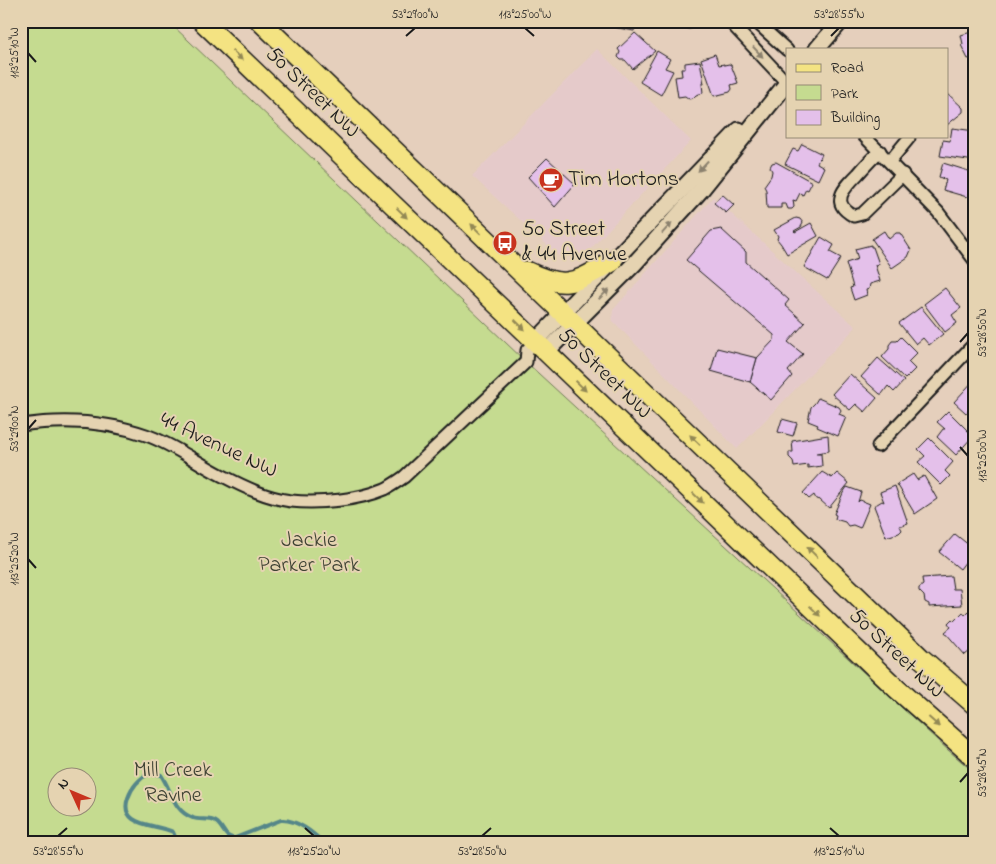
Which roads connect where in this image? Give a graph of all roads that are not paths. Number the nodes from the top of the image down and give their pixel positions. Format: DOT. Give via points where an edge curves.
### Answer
graph roads {
  1 [pos="202,21"];
  2 [pos="260,21"];
  3 [pos="729,21"];
  4 [pos="754,21"];
  5 [pos="841,21"];
  6 [pos="818,48"];
  7 [pos="786,49"];
  8 [pos="786,82"];
  9 [pos="786,84"];
  10 [pos="786,84"];
  11 [pos="866,138"];
  12 [pos="909,138"];
  13 [pos="880,151"];
  14 [pos="890,162"];
  15 [pos="903,174"];
  16 [pos="975,261"];
  17 [pos="612,262"];
  18 [pos="511,263"];
  19 [pos="569,318"];
  20 [pos="975,343"];
  21 [pos="541,346"];
  22 [pos="21,425"];
  23 [pos="878,446"];
  24 [pos="975,705"];
  25 [pos="975,758"];
  1 -- 21 [label="main road, 50 Street NW, one-way"];
  18 -- 2 [label="main road, 50 Street NW, one-way"];
  3 -- 8 [label="street, one-way"];
  4 -- 7 [label="street"];
  5 -- 6 [label="street"];
  9 -- 17 [label="street, 44 Avenue NW, one-way" via="716,152"];
  19 -- 10 [label="street, 44 Avenue NW, one-way" via="634,264 701,190"];
  11 -- 13 [label="street"];
  12 -- 14 [label="street"];
  13 -- 14 [label="street"];
  13 -- 15 [label="street" via="844,188 840,198 846,212 854,216 862,214"];
  14 -- 15 [label="street"];
  15 -- 16 [label="street" via="938,212"];
  17 -- 18 [label="main road" via="580,280 561,283 545,280"];
  17 -- 19 [label="street, 44 Avenue NW"];
  18 -- 19 [label="main road, 50 Street NW"];
  19 -- 21 [label="street, 44 Avenue NW"];
  24 -- 19 [label="main road, 50 Street NW, one-way" via="921,658"];
  20 -- 23 [label="street"];
  21 -- 22 [label="street, 44 Avenue NW" via="527,350 526,362 404,477 385,489 358,497 290,501 253,491 147,435 110,425 42,422"];
  21 -- 25 [label="main road, 50 Street NW, one-way" via="897,689"];
}
